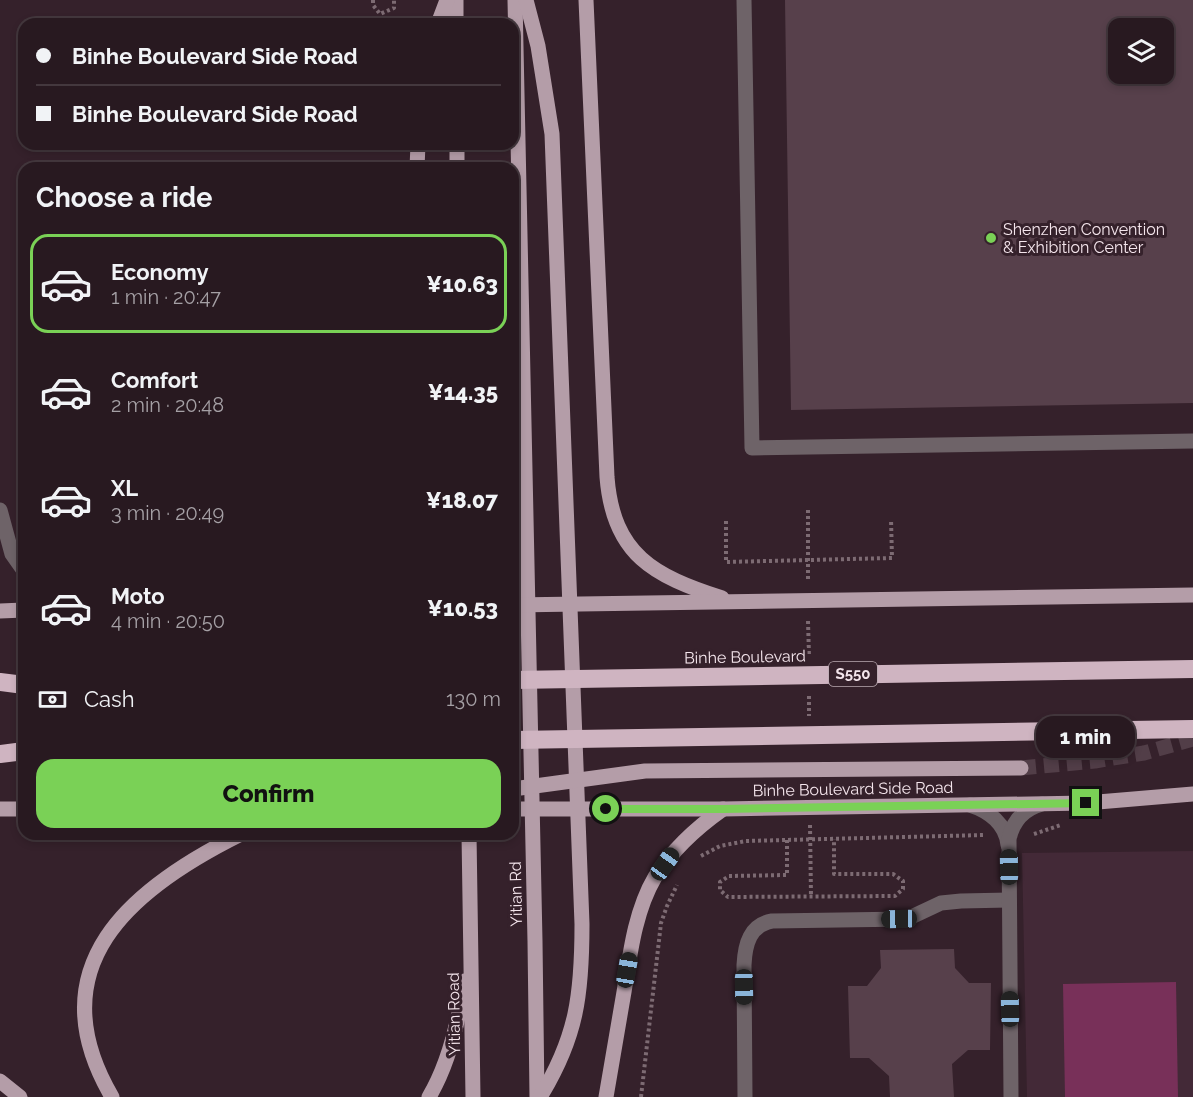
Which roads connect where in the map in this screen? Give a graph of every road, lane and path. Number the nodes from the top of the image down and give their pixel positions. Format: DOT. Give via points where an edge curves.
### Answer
graph roads {
  1 [pos="373,0"];
  2 [pos="394,0"];
  3 [pos="447,0"];
  4 [pos="456,0"];
  5 [pos="515,0"];
  6 [pos="526,0"];
  7 [pos="744,0"];
  8 [pos="587,4"];
  9 [pos="440,18"];
  10 [pos="456,18"];
  11 [pos="515,18"];
  12 [pos="519,212"];
  13 [pos="1193,441"];
  14 [pos="0,502"];
  15 [pos="0,510"];
  16 [pos="808,510"];
  17 [pos="891,519"];
  18 [pos="726,521"];
  19 [pos="808,560"];
  20 [pos="18,562"];
  21 [pos="1193,590"];
  22 [pos="1174,595"];
  23 [pos="1193,595"];
  24 [pos="733,602"];
  25 [pos="519,605"];
  26 [pos="18,610"];
  27 [pos="0,611"];
  28 [pos="1193,669"];
  29 [pos="519,680"];
  30 [pos="0,682"];
  31 [pos="18,685"];
  32 [pos="18,686"];
  33 [pos="0,687"];
  34 [pos="1193,729"];
  35 [pos="519,740"];
  36 [pos="0,746"];
  37 [pos="18,746"];
  38 [pos="18,752"];
  39 [pos="0,754"];
  40 [pos="1021,768"];
  41 [pos="519,788"];
  42 [pos="1193,794"];
  43 [pos="1044,804"];
  44 [pos="970,805"];
  45 [pos="0,809"];
  46 [pos="18,809"];
  47 [pos="519,809"];
  48 [pos="723,809"];
  49 [pos="1066,823"];
  50 [pos="1008,835"];
  51 [pos="834,839"];
  52 [pos="230,840"];
  53 [pos="469,840"];
  54 [pos="787,840"];
  55 [pos="694,861"];
  56 [pos="678,882"];
  57 [pos="1009,900"];
  58 [pos="471,930"];
  59 [pos="0,1081"];
  60 [pos="20,1097"];
  61 [pos="112,1097"];
  62 [pos="429,1097"];
  63 [pos="473,1097"];
  64 [pos="538,1097"];
  65 [pos="606,1097"];
  66 [pos="641,1097"];
  67 [pos="746,1097"];
  68 [pos="1011,1097"];
  1 -- 2 [label="path" via="380,14 394,8"];
  3 -- 9 [label="main road"];
  4 -- 10 [label="main road"];
  5 -- 11 [label="main road, Yitian Rd"];
  6 -- 64 [label="main road" via="538,46 552,135 582,960 569,1041"];
  7 -- 13 [label="street" via="752,448"];
  8 -- 24 [label="main road" via="611,507 624,538 643,561 684,585"];
  12 -- 64 [label="main road, Yitian Rd"];
  14 -- 15 [label="street"];
  15 -- 20 [label="street"];
  16 -- 19 [label="path"];
  17 -- 19 [label="path" via="892,558"];
  18 -- 19 [label="path" via="726,562"];
  21 -- 22 [label="main road"];
  22 -- 23 [label="main road"];
  22 -- 24 [label="main road"];
  24 -- 25 [label="main road"];
  26 -- 27 [label="main road"];
  28 -- 29 [label="highway, Binhe Boulevard / S550"];
  30 -- 31 [label="highway"];
  32 -- 33 [label="highway"];
  34 -- 35 [label="highway"];
  36 -- 37 [label="highway"];
  38 -- 39 [label="highway"];
  40 -- 41 [label="main road" via="645,771"];
  42 -- 43 [label="main road, Binhe Boulevard Side Road"];
  43 -- 44 [label="main road, Binhe Boulevard Side Road"];
  43 -- 50 [label="street" via="1022,813"];
  44 -- 48 [label="main road, Binhe Boulevard Side Road"];
  44 -- 50 [label="street" via="983,809"];
  45 -- 46 [label="main road"];
  47 -- 48 [label="main road, Binhe Boulevard Side Road"];
  48 -- 65 [label="main road" via="674,851 655,878 641,911"];
  49 -- 50 [label="path" via="1032,834"];
  50 -- 51 [label="path"];
  50 -- 57 [label="street"];
  51 -- 54 [label="path"];
  51 -- 54 [label="path" via="834,874 893,874 903,881 903,889 895,896 728,897 720,890 720,882 729,876 787,875"];
  52 -- 61 [label="main road" via="198,857 130,907 104,939 88,972 83,1004 89,1046"];
  53 -- 58 [label="main road"];
  54 -- 55 [label="path" via="734,843"];
  56 -- 66 [label="path" via="662,923"];
  57 -- 67 [label="street" via="941,903 908,919 772,921 756,927 746,946 744,965"];
  57 -- 68 [label="street"];
  58 -- 62 [label="main road" via="453,1037"];
  58 -- 63 [label="main road, Yitian Road"];
  59 -- 60 [label="main road"];
}
